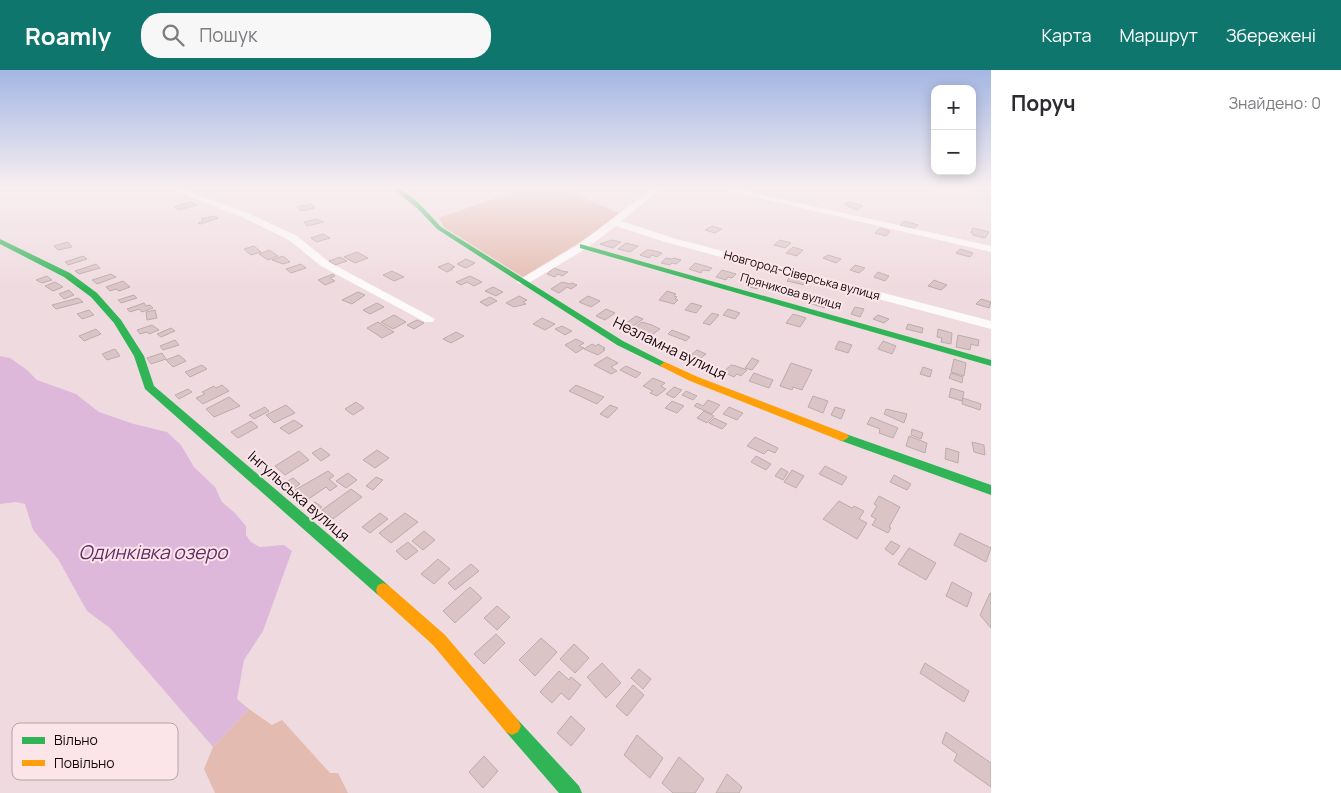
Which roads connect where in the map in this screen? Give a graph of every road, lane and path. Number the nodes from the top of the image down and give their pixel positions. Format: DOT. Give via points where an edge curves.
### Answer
graph roads {
  1 [pos="257,221"];
  2 [pos="432,221"];
  3 [pos="866,221"];
  4 [pos="614,222"];
  5 [pos="0,241"];
  6 [pos="583,246"];
  7 [pos="991,249"];
  8 [pos="523,282"];
  9 [pos="429,319"];
  10 [pos="991,325"];
  11 [pos="991,363"];
  12 [pos="991,490"];
  13 [pos="572,793"];
  1 -- 9 [label="street" via="293,238 325,264"];
  2 -- 8 [label="street, Незламна вулиця"];
  3 -- 7 [label="street"];
  4 -- 6 [label="street"];
  4 -- 10 [label="street, Новгород-Сіверська вулиця" via="669,240"];
  5 -- 13 [label="street, Інгульська вулиця" via="67,276 94,295 118,322 139,356 149,387 439,640"];
  6 -- 8 [label="street"];
  6 -- 11 [label="street, Пряникова вулиця"];
  8 -- 12 [label="street, Незламна вулиця" via="620,342 694,379"];
}
